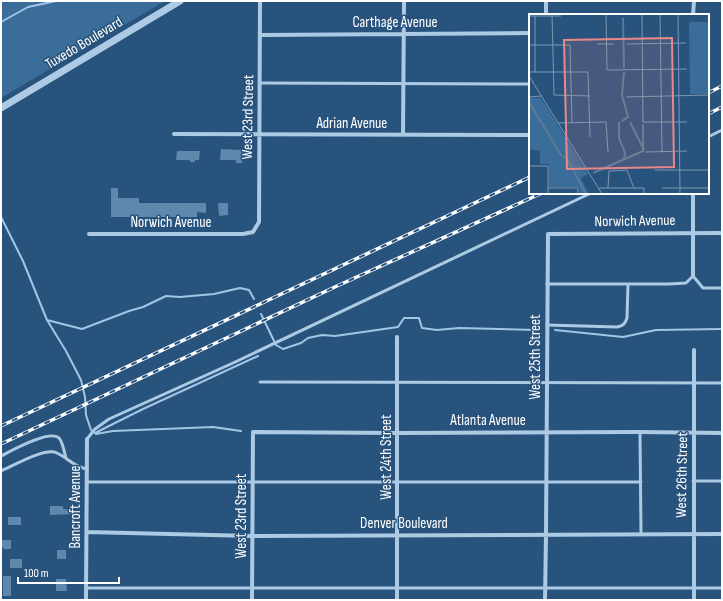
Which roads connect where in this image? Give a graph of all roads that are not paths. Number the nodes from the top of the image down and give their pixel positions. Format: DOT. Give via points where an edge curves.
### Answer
graph roads {
  1 [pos="180,1"];
  2 [pos="260,1"];
  3 [pos="404,1"];
  4 [pos="546,1"];
  5 [pos="694,1"];
  6 [pos="546,14"];
  7 [pos="693,14"];
  8 [pos="529,33"];
  9 [pos="403,34"];
  10 [pos="261,35"];
  11 [pos="260,83"];
  12 [pos="403,83"];
  13 [pos="529,84"];
  14 [pos="1,108"];
  15 [pos="722,130"];
  16 [pos="174,134"];
  17 [pos="403,134"];
  18 [pos="259,135"];
  19 [pos="529,135"];
  20 [pos="709,136"];
  21 [pos="589,194"];
  22 [pos="693,194"];
  23 [pos="252,232"];
  24 [pos="693,233"];
  25 [pos="722,233"];
  26 [pos="89,234"];
  27 [pos="548,234"];
  28 [pos="693,276"];
  29 [pos="547,284"];
  30 [pos="628,284"];
  31 [pos="722,288"];
  32 [pos="547,325"];
  33 [pos="397,337"];
  34 [pos="694,350"];
  35 [pos="260,382"];
  36 [pos="397,382"];
  37 [pos="547,382"];
  38 [pos="694,383"];
  39 [pos="722,383"];
  40 [pos="253,432"];
  41 [pos="547,432"];
  42 [pos="640,432"];
  43 [pos="398,433"];
  44 [pos="694,433"];
  45 [pos="722,433"];
  46 [pos="88,439"];
  47 [pos="1,456"];
  48 [pos="66,458"];
  49 [pos="87,469"];
  50 [pos="1,471"];
  51 [pos="253,481"];
  52 [pos="693,481"];
  53 [pos="722,481"];
  54 [pos="87,482"];
  55 [pos="398,482"];
  56 [pos="547,482"];
  57 [pos="641,482"];
  58 [pos="87,532"];
  59 [pos="641,534"];
  60 [pos="693,534"];
  61 [pos="722,534"];
  62 [pos="397,535"];
  63 [pos="252,536"];
  64 [pos="546,536"];
  65 [pos="252,587"];
  66 [pos="86,588"];
  67 [pos="397,588"];
  68 [pos="545,588"];
  69 [pos="694,588"];
  70 [pos="722,588"];
  71 [pos="86,600"];
  72 [pos="252,600"];
  73 [pos="397,600"];
  74 [pos="545,600"];
  75 [pos="694,600"];
  1 -- 14 [label="street, Tuxedo Boulevard"];
  2 -- 10 [label="street, West 23rd Street"];
  3 -- 9 [label="street"];
  4 -- 6 [label="street"];
  5 -- 7 [label="street"];
  8 -- 9 [label="street, Carthage Avenue"];
  9 -- 10 [label="street, Carthage Avenue"];
  9 -- 12 [label="street"];
  10 -- 11 [label="street, West 23rd Street"];
  11 -- 12 [label="lane"];
  11 -- 18 [label="street, West 23rd Street"];
  12 -- 13 [label="lane"];
  12 -- 17 [label="street"];
  15 -- 20 [label="lane"];
  16 -- 18 [label="street, Adrian Avenue"];
  17 -- 18 [label="street, Adrian Avenue"];
  17 -- 19 [label="street, Adrian Avenue"];
  18 -- 23 [label="street, West 23rd Street" via="259,222"];
  21 -- 46 [label="lane" via="109,419 95,428"];
  22 -- 24 [label="street"];
  23 -- 26 [label="street, Norwich Avenue"];
  24 -- 25 [label="street, Norwich Avenue"];
  24 -- 27 [label="street, Norwich Avenue"];
  24 -- 28 [label="street"];
  27 -- 29 [label="street, West 25th Street"];
  28 -- 30 [label="lane" via="686,283"];
  28 -- 31 [label="lane" via="703,288"];
  29 -- 30 [label="lane"];
  29 -- 32 [label="street, West 25th Street"];
  30 -- 32 [label="lane" via="627,318 622,326"];
  32 -- 37 [label="street, West 25th Street"];
  33 -- 36 [label="street, West 24th Street"];
  34 -- 38 [label="street, West 26th Street"];
  35 -- 36 [label="lane"];
  36 -- 37 [label="lane"];
  36 -- 43 [label="street, West 24th Street"];
  37 -- 38 [label="lane"];
  37 -- 41 [label="street, West 25th Street"];
  38 -- 39 [label="lane"];
  38 -- 44 [label="street, West 26th Street"];
  40 -- 43 [label="street, Atlanta Avenue"];
  40 -- 51 [label="street, West 23rd Street"];
  41 -- 42 [label="street, Atlanta Avenue"];
  41 -- 43 [label="street, Atlanta Avenue"];
  41 -- 56 [label="street, West 25th Street"];
  42 -- 44 [label="street, Atlanta Avenue"];
  42 -- 57 [label="lane"];
  43 -- 55 [label="street, West 24th Street"];
  44 -- 45 [label="street, Atlanta Avenue"];
  44 -- 52 [label="street, West 26th Street"];
  46 -- 49 [label="street, Bancroft Avenue"];
  47 -- 48 [label="lane" via="32,441 54,435 61,440"];
  48 -- 49 [label="lane" via="79,468"];
  48 -- 50 [label="lane" via="55,452 44,452"];
  49 -- 54 [label="street, Bancroft Avenue"];
  51 -- 54 [label="lane"];
  51 -- 55 [label="lane"];
  51 -- 63 [label="street, West 23rd Street"];
  52 -- 53 [label="lane"];
  52 -- 60 [label="street, West 26th Street"];
  54 -- 58 [label="street, Bancroft Avenue"];
  55 -- 56 [label="lane"];
  55 -- 62 [label="street, West 24th Street"];
  56 -- 57 [label="lane"];
  56 -- 64 [label="street, West 25th Street"];
  57 -- 59 [label="lane"];
  58 -- 63 [label="street, Denver Boulevard"];
  58 -- 66 [label="street, Bancroft Avenue"];
  59 -- 60 [label="street, Denver Boulevard"];
  59 -- 64 [label="street, Denver Boulevard"];
  60 -- 61 [label="street, Denver Boulevard"];
  60 -- 69 [label="street, West 26th Street"];
  62 -- 63 [label="street, Denver Boulevard"];
  62 -- 64 [label="street, Denver Boulevard"];
  62 -- 67 [label="street, West 24th Street"];
  63 -- 65 [label="street, West 23rd Street"];
  64 -- 68 [label="street, West 25th Street"];
  65 -- 66 [label="lane"];
  65 -- 67 [label="lane"];
  65 -- 72 [label="street, West 23rd Street"];
  66 -- 71 [label="street, Bancroft Avenue"];
  67 -- 68 [label="lane"];
  67 -- 73 [label="street, West 24th Street"];
  68 -- 69 [label="lane"];
  68 -- 74 [label="street, West 25th Street"];
  69 -- 70 [label="lane"];
  69 -- 75 [label="street, West 26th Street"];
}
